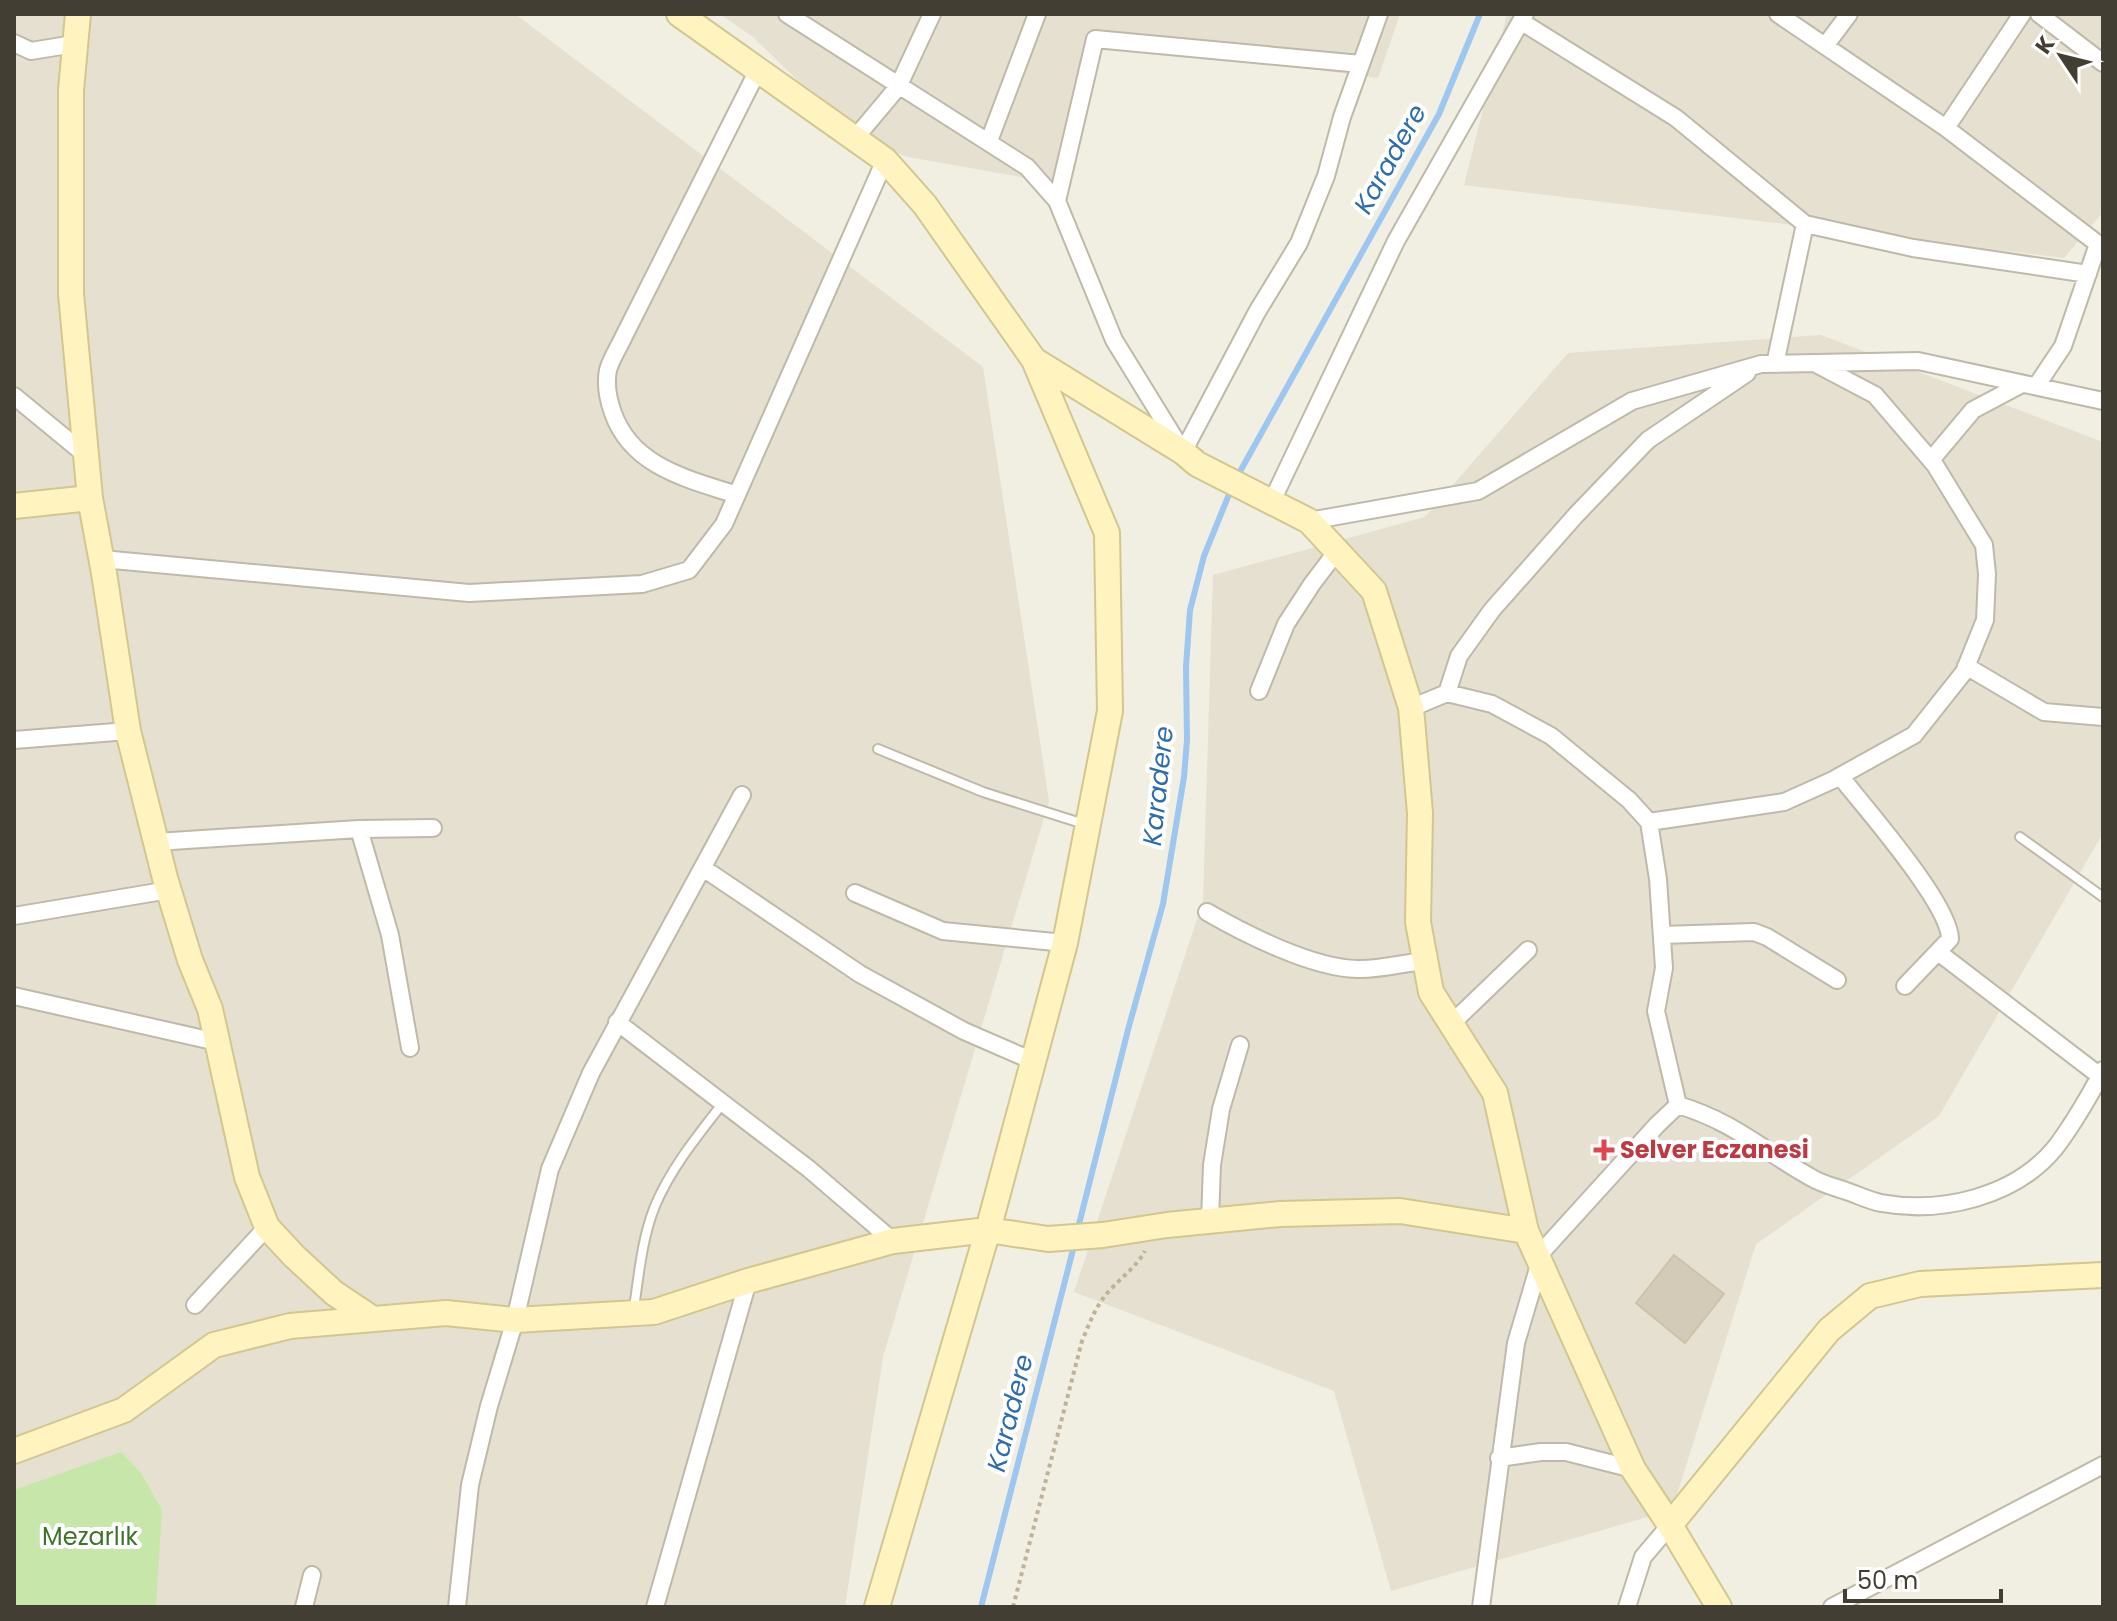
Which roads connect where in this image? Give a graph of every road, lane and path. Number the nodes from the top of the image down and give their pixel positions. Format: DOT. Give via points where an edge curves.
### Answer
graph roads {
  1 [pos="78,14"];
  2 [pos="679,14"];
  3 [pos="787,14"];
  4 [pos="932,14"];
  5 [pos="1037,14"];
  6 [pos="1379,14"];
  7 [pos="1778,14"];
  8 [pos="1849,14"];
  9 [pos="2022,14"];
  10 [pos="2039,14"];
  11 [pos="1523,18"];
  12 [pos="14,43"];
  13 [pos="74,44"];
  14 [pos="1825,46"];
  15 [pos="2103,63"];
  16 [pos="1361,64"];
  17 [pos="758,70"];
  18 [pos="898,87"];
  19 [pos="1946,128"];
  20 [pos="856,137"];
  21 [pos="989,141"];
  22 [pos="885,160"];
  23 [pos="1057,201"];
  24 [pos="1805,224"];
  25 [pos="2101,241"];
  26 [pos="2088,274"];
  27 [pos="1034,360"];
  28 [pos="1768,364"];
  29 [pos="1817,364"];
  30 [pos="2029,385"];
  31 [pos="14,396"];
  32 [pos="2103,401"];
  33 [pos="87,456"];
  34 [pos="1190,458"];
  35 [pos="1931,460"];
  36 [pos="737,495"];
  37 [pos="1265,497"];
  38 [pos="90,498"];
  39 [pos="14,506"];
  40 [pos="1309,521"];
  41 [pos="1337,551"];
  42 [pos="102,559"];
  43 [pos="1966,666"];
  44 [pos="1259,691"];
  45 [pos="1447,693"];
  46 [pos="1411,708"];
  47 [pos="2103,717"];
  48 [pos="128,731"];
  49 [pos="14,740"];
  50 [pos="878,749"];
  51 [pos="1840,776"];
  52 [pos="742,795"];
  53 [pos="1649,822"];
  54 [pos="1088,825"];
  55 [pos="433,828"];
  56 [pos="359,829"];
  57 [pos="2020,837"];
  58 [pos="156,842"];
  59 [pos="703,868"];
  60 [pos="169,890"];
  61 [pos="855,893"];
  62 [pos="2103,897"];
  63 [pos="1207,912"];
  64 [pos="14,916"];
  65 [pos="1662,935"];
  66 [pos="1065,943"];
  67 [pos="1528,950"];
  68 [pos="1938,952"];
  69 [pos="1425,961"];
  70 [pos="1837,980"];
  71 [pos="1905,986"];
  72 [pos="14,996"];
  73 [pos="617,1022"];
  74 [pos="1451,1024"];
  75 [pos="217,1042"];
  76 [pos="1240,1045"];
  77 [pos="410,1048"];
  78 [pos="1033,1061"];
  79 [pos="2101,1073"];
  80 [pos="723,1103"];
  81 [pos="1678,1105"];
  82 [pos="1210,1221"];
  83 [pos="267,1227"];
  84 [pos="1151,1228"];
  85 [pos="988,1230"];
  86 [pos="1526,1231"];
  87 [pos="893,1241"];
  88 [pos="1539,1259"];
  89 [pos="2103,1275"];
  90 [pos="748,1281"];
  91 [pos="195,1305"];
  92 [pos="633,1313"];
  93 [pos="373,1319"];
  94 [pos="515,1320"];
  95 [pos="18,1446"];
  96 [pos="1499,1458"];
  97 [pos="2103,1465"];
  98 [pos="1633,1469"];
  99 [pos="1670,1525"];
  100 [pos="312,1575"];
  101 [pos="304,1607"];
  102 [pos="457,1607"];
  103 [pos="655,1607"];
  104 [pos="877,1607"];
  105 [pos="1013,1607"];
  106 [pos="1481,1607"];
  107 [pos="1627,1607"];
  108 [pos="1719,1607"];
  109 [pos="1832,1607"];
  1 -- 13 [label="street"];
  2 -- 17 [label="street"];
  3 -- 18 [label="street"];
  4 -- 18 [label="street"];
  5 -- 21 [label="street"];
  6 -- 16 [label="street"];
  7 -- 14 [label="street"];
  8 -- 14 [label="street"];
  9 -- 19 [label="street"];
  10 -- 15 [label="street"];
  11 -- 24 [label="street" via="1676,118"];
  11 -- 37 [label="street" via="1396,241"];
  12 -- 13 [label="street" via="31,51"];
  13 -- 33 [label="street" via="71,294"];
  14 -- 19 [label="street"];
  16 -- 23 [label="street" via="1095,39"];
  16 -- 34 [label="street" via="1299,243 1257,312"];
  17 -- 20 [label="street"];
  17 -- 36 [label="street" via="624,336 609,369 607,390 615,419 644,456 671,473"];
  18 -- 20 [label="street"];
  18 -- 21 [label="street"];
  19 -- 25 [label="street"];
  20 -- 22 [label="street"];
  21 -- 23 [label="street" via="1027,167"];
  22 -- 27 [label="street" via="925,205"];
  22 -- 36 [label="street"];
  23 -- 34 [label="street" via="1114,340"];
  24 -- 26 [label="street" via="1913,248"];
  24 -- 28 [label="street"];
  25 -- 26 [label="street"];
  26 -- 30 [label="street" via="2063,346"];
  27 -- 34 [label="street"];
  27 -- 54 [label="street" via="1107,533 1110,711"];
  28 -- 29 [label="street"];
  28 -- 40 [label="street" via="1632,401 1478,491"];
  28 -- 45 [label="street" via="1648,440 1492,610 1459,656"];
  29 -- 30 [label="street" via="1918,361"];
  29 -- 35 [label="street" via="1875,395"];
  30 -- 32 [label="street"];
  30 -- 35 [label="street" via="1973,410"];
  31 -- 33 [label="street"];
  33 -- 38 [label="street"];
  34 -- 37 [label="street"];
  35 -- 43 [label="street" via="1984,545 1985,620"];
  36 -- 42 [label="street" via="724,524 689,570 642,584 469,593"];
  37 -- 40 [label="street"];
  38 -- 39 [label="street"];
  38 -- 42 [label="street"];
  40 -- 41 [label="street"];
  41 -- 44 [label="street" via="1286,624"];
  41 -- 46 [label="street" via="1374,591"];
  42 -- 48 [label="street"];
  43 -- 47 [label="street" via="2044,712"];
  43 -- 51 [label="street" via="1914,735"];
  45 -- 46 [label="street"];
  45 -- 53 [label="street" via="1492,704 1551,736"];
  46 -- 69 [label="street" via="1420,813 1418,922"];
  48 -- 49 [label="street"];
  48 -- 58 [label="street"];
  50 -- 54 [label="lane" via="983,792"];
  51 -- 53 [label="street" via="1784,802"];
  51 -- 68 [label="street" via="1933,895 1950,930 1950,939"];
  52 -- 59 [label="street"];
  53 -- 65 [label="street"];
  54 -- 66 [label="street"];
  55 -- 56 [label="street"];
  56 -- 58 [label="street"];
  56 -- 77 [label="street" via="390,935"];
  57 -- 62 [label="lane"];
  58 -- 60 [label="street"];
  59 -- 73 [label="street"];
  59 -- 78 [label="street" via="860,974 964,1031"];
  60 -- 64 [label="street"];
  60 -- 75 [label="street"];
  61 -- 66 [label="street" via="943,931"];
  63 -- 69 [label="street" via="1243,933 1310,959 1357,969"];
  65 -- 70 [label="street" via="1754,932"];
  65 -- 81 [label="street" via="1664,968 1656,1011"];
  66 -- 78 [label="street"];
  67 -- 74 [label="street"];
  68 -- 71 [label="street"];
  68 -- 79 [label="street"];
  69 -- 74 [label="street" via="1431,992"];
  72 -- 75 [label="street"];
  73 -- 80 [label="street"];
  73 -- 94 [label="street" via="550,1169"];
  74 -- 86 [label="street" via="1495,1093"];
  75 -- 83 [label="street" via="247,1177"];
  76 -- 82 [label="street" via="1221,1109"];
  78 -- 85 [label="street"];
  79 -- 81 [label="street" via="2055,1148 2038,1164 1999,1189 1941,1205 1880,1203 1814,1180 1734,1127"];
  80 -- 87 [label="street"];
  80 -- 92 [label="lane" via="654,1207"];
  81 -- 88 [label="street"];
  82 -- 84 [label="street"];
  82 -- 86 [label="street" via="1400,1211"];
  83 -- 91 [label="street"];
  83 -- 93 [label="street" via="334,1293"];
  84 -- 85 [label="street" via="1048,1239"];
  84 -- 105 [label="path" via="1139,1262 1093,1313 1082,1341"];
  85 -- 87 [label="street"];
  85 -- 104 [label="street"];
  86 -- 88 [label="street"];
  87 -- 90 [label="street"];
  88 -- 96 [label="street" via="1516,1343"];
  88 -- 98 [label="street"];
  89 -- 99 [label="street" via="1920,1284 1870,1296 1829,1330"];
  90 -- 92 [label="street" via="654,1312"];
  90 -- 103 [label="street"];
  92 -- 94 [label="street"];
  93 -- 94 [label="street" via="446,1313"];
  93 -- 95 [label="street" via="290,1326 214,1345 124,1410"];
  94 -- 102 [label="street" via="470,1485"];
  96 -- 98 [label="street" via="1566,1452"];
  96 -- 106 [label="street"];
  97 -- 109 [label="street"];
  98 -- 99 [label="street"];
  99 -- 107 [label="street" via="1643,1557"];
  99 -- 108 [label="street"];
  100 -- 101 [label="street"];
}
